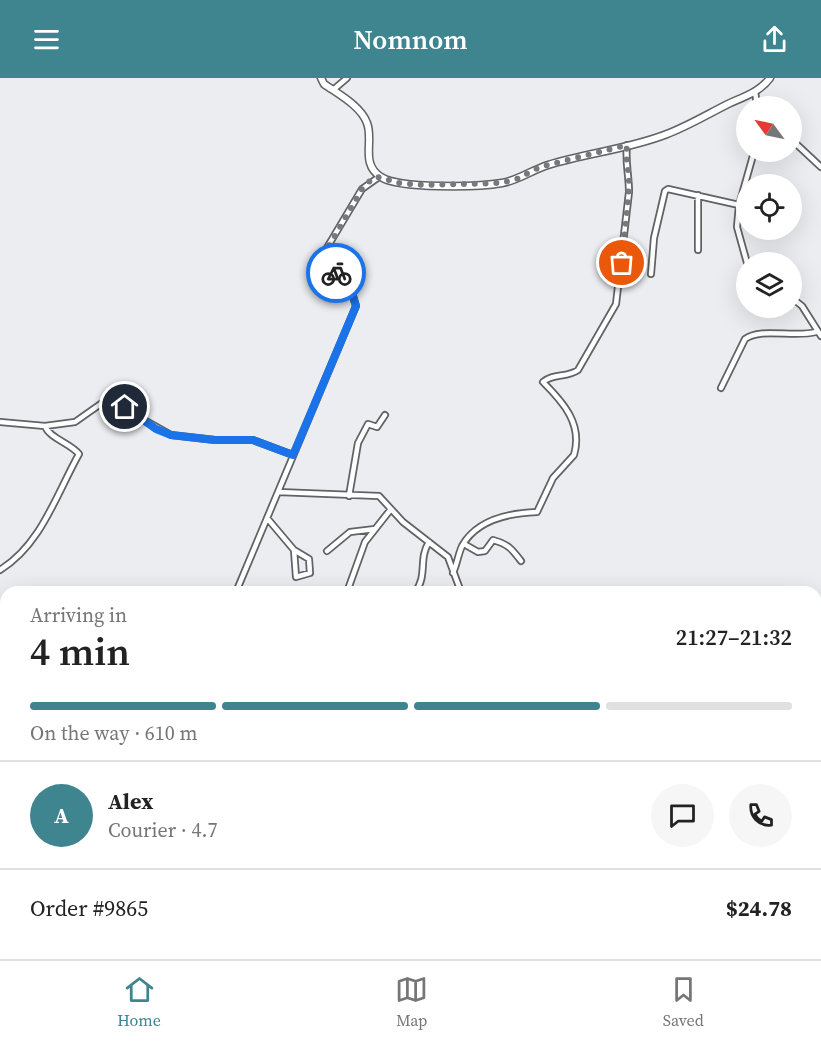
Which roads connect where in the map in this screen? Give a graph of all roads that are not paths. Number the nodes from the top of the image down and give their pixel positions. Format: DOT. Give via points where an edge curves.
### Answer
graph roads {
  1 [pos="321,78"];
  2 [pos="347,78"];
  3 [pos="770,78"];
  4 [pos="333,90"];
  5 [pos="756,92"];
  6 [pos="756,96"];
  7 [pos="627,145"];
  8 [pos="802,149"];
  9 [pos="821,167"];
  10 [pos="380,177"];
  11 [pos="698,195"];
  12 [pos="736,204"];
  13 [pos="698,250"];
  14 [pos="651,274"];
  15 [pos="802,306"];
  16 [pos="816,332"];
  17 [pos="821,336"];
  18 [pos="721,388"];
  19 [pos="385,415"];
  20 [pos="0,422"];
  21 [pos="45,426"];
  22 [pos="293,455"];
  23 [pos="278,492"];
  24 [pos="349,496"];
  25 [pos="391,509"];
  26 [pos="267,518"];
  27 [pos="375,530"];
  28 [pos="429,542"];
  29 [pos="464,544"];
  30 [pos="294,550"];
  31 [pos="327,551"];
  32 [pos="520,561"];
  33 [pos="0,570"];
  34 [pos="453,573"];
  35 [pos="239,586"];
  36 [pos="349,586"];
  37 [pos="419,586"];
  38 [pos="458,586"];
  1 -- 4 [label="street"];
  2 -- 4 [label="street"];
  3 -- 5 [label="street"];
  4 -- 10 [label="street" via="367,121 367,152"];
  5 -- 6 [label="street"];
  5 -- 7 [label="street" via="666,134"];
  7 -- 10 [label="street" via="552,164 501,183 423,185"];
  7 -- 29 [label="street" via="624,162 629,192 616,304 578,370 571,375 548,377 543,382 564,403 574,423 574,455 553,478 537,512 496,519 477,528"];
  8 -- 9 [label="street"];
  10 -- 22 [label="street" via="362,189 326,251 325,259 352,293 356,306"];
  11 -- 12 [label="street"];
  11 -- 13 [label="street"];
  11 -- 14 [label="street" via="668,189 662,196"];
  15 -- 16 [label="street"];
  16 -- 17 [label="street"];
  16 -- 18 [label="street" via="801,336 751,334"];
  19 -- 24 [label="street" via="377,428 368,424 358,443"];
  20 -- 21 [label="street"];
  21 -- 22 [label="street" via="75,422 102,403 114,403 171,435 253,440"];
  21 -- 33 [label="street" via="79,454 27,549"];
  22 -- 23 [label="street"];
  23 -- 24 [label="street"];
  23 -- 26 [label="street"];
  24 -- 25 [label="street" via="379,496"];
  25 -- 27 [label="street"];
  25 -- 28 [label="street"];
  26 -- 30 [label="street"];
  26 -- 35 [label="street"];
  27 -- 31 [label="street" via="350,532"];
  27 -- 36 [label="street" via="365,542"];
  28 -- 34 [label="street" via="448,557"];
  28 -- 37 [label="street" via="422,558 423,580"];
  29 -- 32 [label="street" via="478,552 485,551 493,540 504,543"];
  29 -- 34 [label="street"];
  30 -- 30 [label="street" via="296,577 308,575 309,559"];
  34 -- 38 [label="street"];
}
